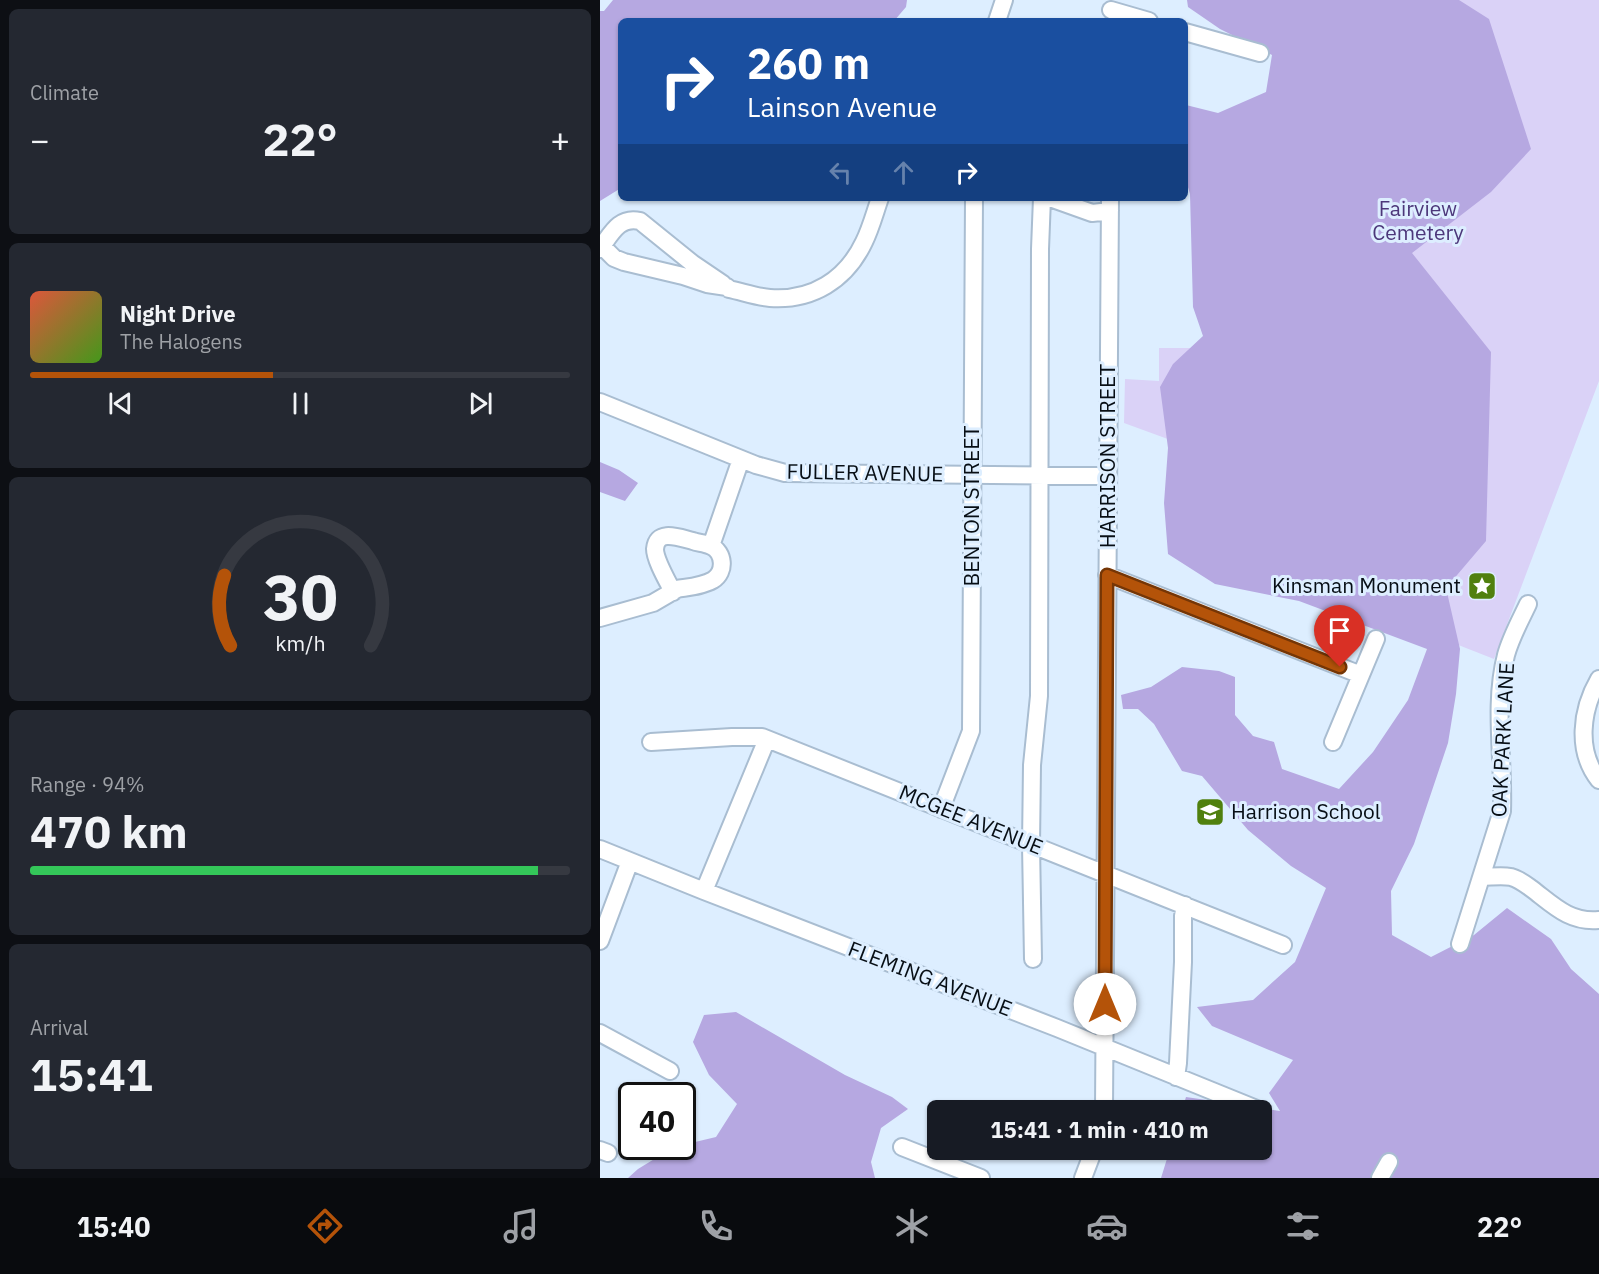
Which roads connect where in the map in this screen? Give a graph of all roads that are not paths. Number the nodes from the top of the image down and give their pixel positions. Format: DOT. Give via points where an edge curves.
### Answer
graph roads {
  1 [pos="1004,0"];
  2 [pos="1111,10"];
  3 [pos="998,18"];
  4 [pos="1139,18"];
  5 [pos="1188,33"];
  6 [pos="1260,53"];
  7 [pos="879,201"];
  8 [pos="974,201"];
  9 [pos="1042,201"];
  10 [pos="1058,201"];
  11 [pos="1110,204"];
  12 [pos="601,248"];
  13 [pos="727,287"];
  14 [pos="600,402"];
  15 [pos="741,459"];
  16 [pos="972,474"];
  17 [pos="1039,475"];
  18 [pos="1108,476"];
  19 [pos="711,546"];
  20 [pos="1107,575"];
  21 [pos="673,592"];
  22 [pos="1527,604"];
  23 [pos="600,618"];
  24 [pos="1376,639"];
  25 [pos="1361,675"];
  26 [pos="1599,679"];
  27 [pos="767,739"];
  28 [pos="651,742"];
  29 [pos="1333,742"];
  30 [pos="1599,780"];
  31 [pos="941,808"];
  32 [pos="1031,845"];
  33 [pos="600,849"];
  34 [pos="630,861"];
  35 [pos="1105,873"];
  36 [pos="1482,877"];
  37 [pos="704,891"];
  38 [pos="1185,905"];
  39 [pos="1599,920"];
  40 [pos="600,941"];
  41 [pos="1460,944"];
  42 [pos="1283,945"];
  43 [pos="1033,958"];
  44 [pos="600,1033"];
  45 [pos="1105,1047"];
  46 [pos="670,1071"];
  47 [pos="1176,1077"];
  48 [pos="1104,1100"];
  49 [pos="1234,1100"];
  50 [pos="902,1147"];
  51 [pos="1090,1160"];
  52 [pos="1389,1162"];
  53 [pos="981,1178"];
  54 [pos="1083,1178"];
  55 [pos="1380,1178"];
  1 -- 3 [label="street"];
  2 -- 4 [label="street"];
  5 -- 6 [label="street"];
  7 -- 13 [label="street" via="864,242 849,266 814,292 795,298 769,298"];
  8 -- 16 [label="street, BENTON STREET"];
  9 -- 17 [label="street"];
  10 -- 11 [label="street" via="1092,213"];
  11 -- 18 [label="street, HARRISON STREET"];
  12 -- 13 [label="street" via="624,262"];
  12 -- 13 [label="street" via="624,221 640,221"];
  14 -- 15 [label="street, FULLER AVENUE"];
  15 -- 16 [label="street, FULLER AVENUE" via="785,473"];
  15 -- 19 [label="street"];
  16 -- 17 [label="street, FULLER AVENUE"];
  16 -- 31 [label="street, BENTON STREET" via="971,731"];
  17 -- 18 [label="street, FULLER AVENUE"];
  17 -- 32 [label="street" via="1039,696 1032,765"];
  18 -- 20 [label="street, HARRISON STREET"];
  19 -- 21 [label="street" via="720,556 718,576"];
  19 -- 21 [label="street" via="675,536 660,538 655,551"];
  20 -- 25 [label="street"];
  20 -- 35 [label="street, HARRISON STREET"];
  21 -- 23 [label="street" via="653,603"];
  22 -- 36 [label="street, OAK PARK LANE" via="1505,663 1500,708 1502,811"];
  24 -- 25 [label="street"];
  25 -- 29 [label="street"];
  26 -- 30 [label="street" via="1587,705 1584,735 1587,761"];
  27 -- 28 [label="street, MCGEE AVENUE"];
  27 -- 31 [label="street, MCGEE AVENUE"];
  27 -- 37 [label="street"];
  31 -- 32 [label="street, MCGEE AVENUE"];
  32 -- 35 [label="street, MCGEE AVENUE"];
  32 -- 43 [label="street"];
  33 -- 34 [label="street, FLEMING AVENUE"];
  34 -- 37 [label="street, FLEMING AVENUE"];
  34 -- 40 [label="street"];
  35 -- 38 [label="street, MCGEE AVENUE"];
  35 -- 45 [label="street, HARRISON STREET"];
  36 -- 39 [label="street" via="1512,877 1570,917"];
  36 -- 41 [label="street, OAK PARK LANE"];
  37 -- 45 [label="street, FLEMING AVENUE"];
  38 -- 42 [label="street, MCGEE AVENUE"];
  38 -- 47 [label="street"];
  44 -- 46 [label="street"];
  45 -- 47 [label="street, FLEMING AVENUE"];
  45 -- 48 [label="street, HARRISON STREET"];
  47 -- 49 [label="street, FLEMING AVENUE"];
  50 -- 53 [label="street"];
  51 -- 54 [label="street"];
  52 -- 55 [label="street"];
}
